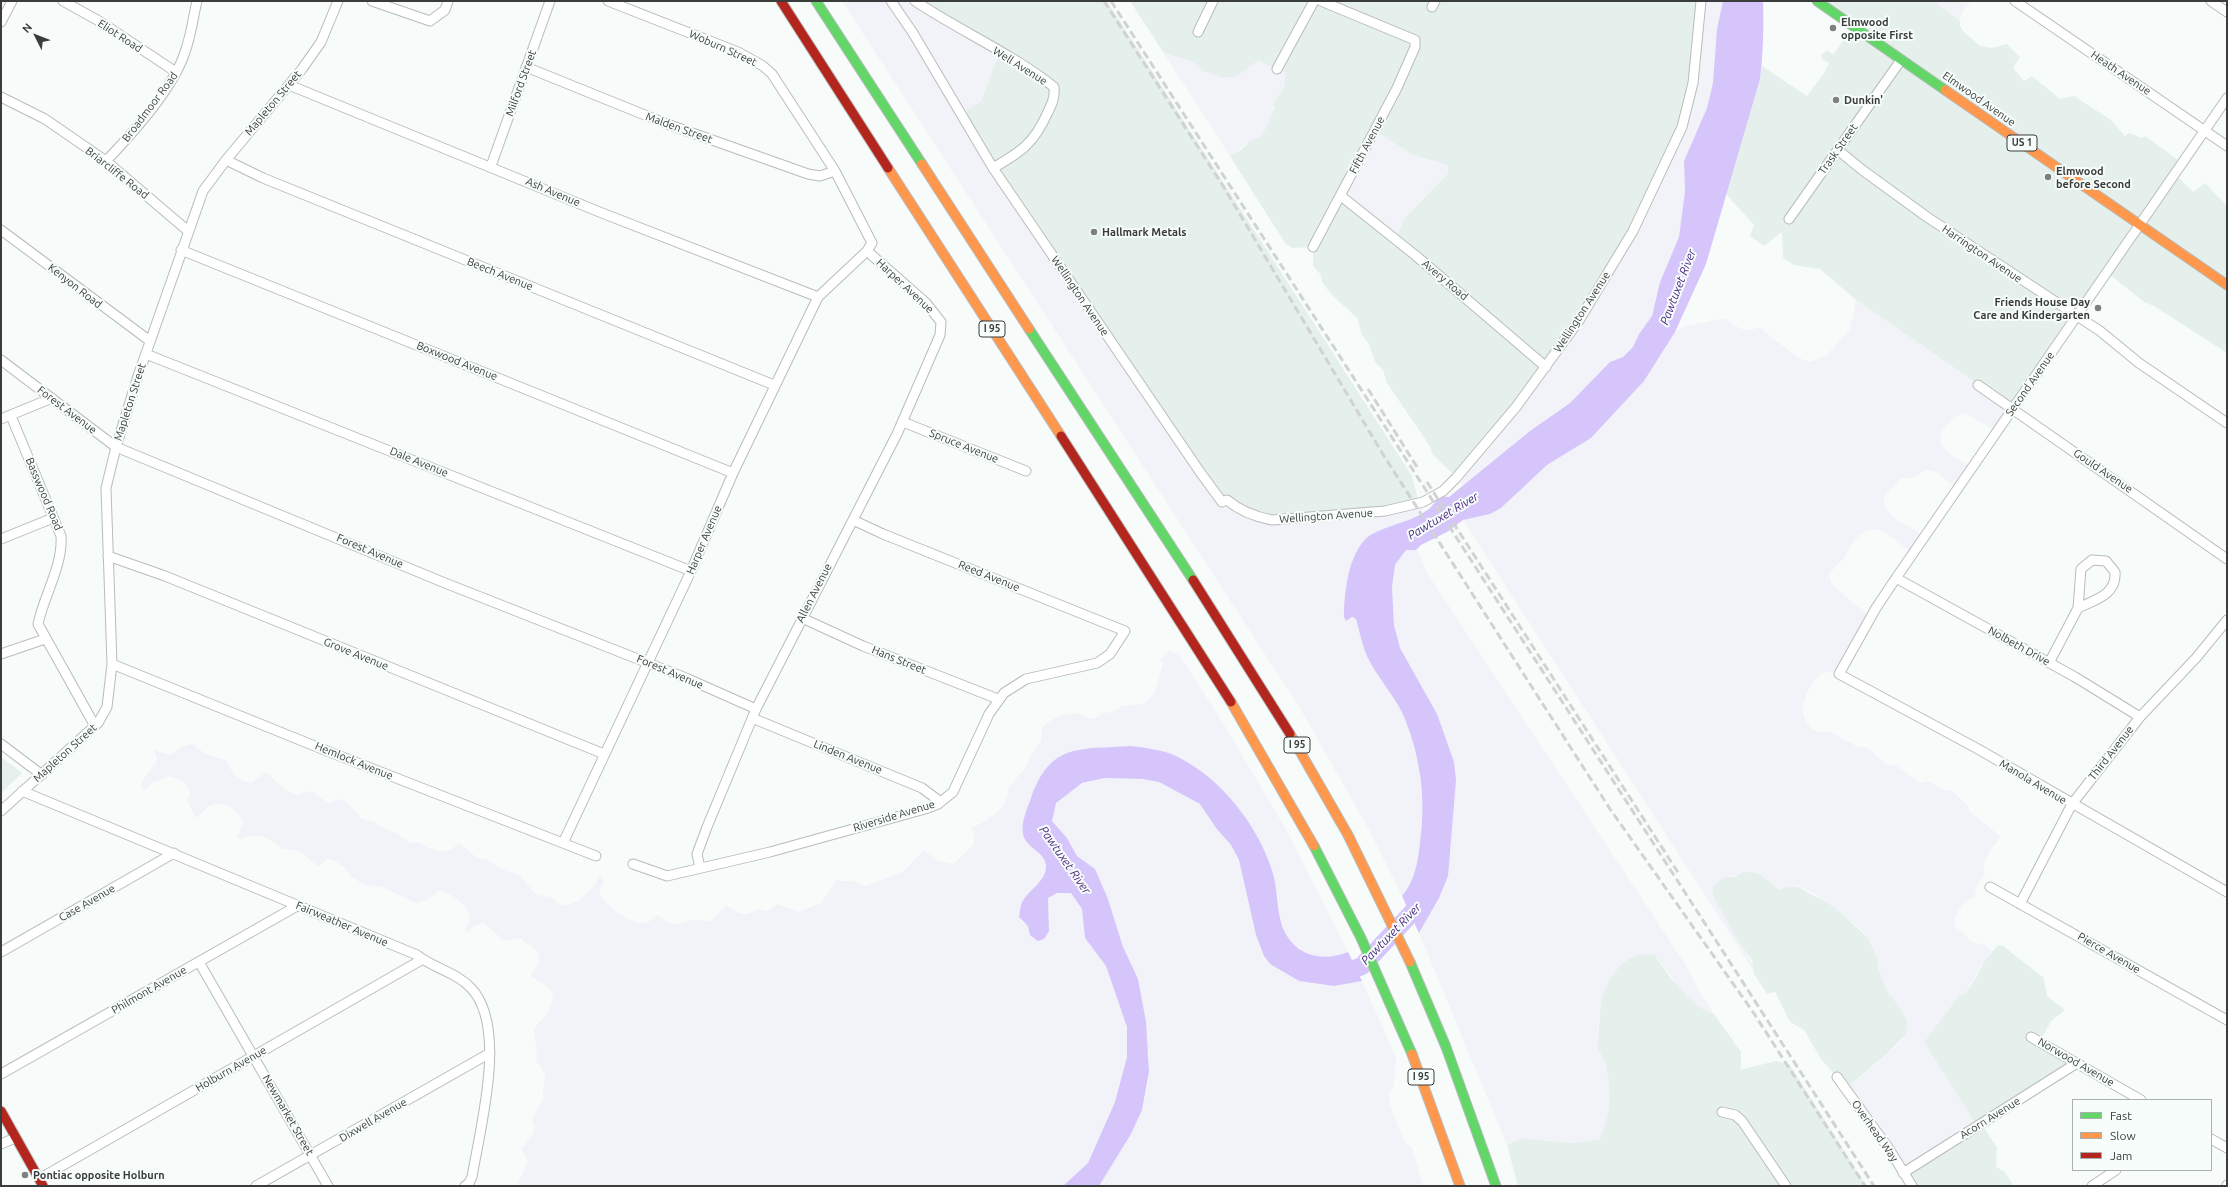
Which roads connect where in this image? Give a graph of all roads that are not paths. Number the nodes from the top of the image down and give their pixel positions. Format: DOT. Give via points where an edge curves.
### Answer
graph roads {
  1 [pos="12,1"];
  2 [pos="64,1"];
  3 [pos="197,1"];
  4 [pos="338,1"];
  5 [pos="372,1"];
  6 [pos="448,1"];
  7 [pos="550,1"];
  8 [pos="608,1"];
  9 [pos="781,1"];
  10 [pos="816,1"];
  11 [pos="891,1"];
  12 [pos="914,1"];
  13 [pos="1213,1"];
  14 [pos="1314,1"];
  15 [pos="1321,1"];
  16 [pos="1701,1"];
  17 [pos="1817,1"];
  18 [pos="2015,1"];
  19 [pos="2211,1"];
  20 [pos="2227,12"];
  21 [pos="1,22"];
  22 [pos="1198,32"];
  23 [pos="1901,60"];
  24 [pos="526,67"];
  25 [pos="1277,69"];
  26 [pos="176,72"];
  27 [pos="289,85"];
  28 [pos="1,97"];
  29 [pos="2227,98"];
  30 [pos="2204,130"];
  31 [pos="2227,146"];
  32 [pos="1838,150"];
  33 [pos="226,160"];
  34 [pos="106,161"];
  35 [pos="491,166"];
  36 [pos="994,168"];
  37 [pos="835,171"];
  38 [pos="1341,196"];
  39 [pos="1789,219"];
  40 [pos="2140,224"];
  41 [pos="1,230"];
  42 [pos="188,231"];
  43 [pos="1313,247"];
  44 [pos="181,250"];
  45 [pos="867,251"];
  46 [pos="2227,285"];
  47 [pos="818,297"];
  48 [pos="2076,316"];
  49 [pos="941,322"];
  50 [pos="150,342"];
  51 [pos="146,354"];
  52 [pos="1,360"];
  53 [pos="1546,368"];
  54 [pos="774,385"];
  55 [pos="1978,385"];
  56 [pos="52,398"];
  57 [pos="2013,408"];
  58 [pos="11,416"];
  59 [pos="1,419"];
  60 [pos="903,422"];
  61 [pos="2227,423"];
  62 [pos="116,447"];
  63 [pos="1026,471"];
  64 [pos="733,473"];
  65 [pos="53,518"];
  66 [pos="853,520"];
  67 [pos="1,539"];
  68 [pos="108,556"];
  69 [pos="2227,559"];
  70 [pos="691,571"];
  71 [pos="1896,578"];
  72 [pos="2078,608"];
  73 [pos="802,618"];
  74 [pos="2227,620"];
  75 [pos="1125,631"];
  76 [pos="45,639"];
  77 [pos="1,654"];
  78 [pos="648,662"];
  79 [pos="2049,663"];
  80 [pos="112,664"];
  81 [pos="1838,674"];
  82 [pos="998,699"];
  83 [pos="756,709"];
  84 [pos="2140,717"];
  85 [pos="752,718"];
  86 [pos="95,726"];
  87 [pos="1,744"];
  88 [pos="604,754"];
  89 [pos="42,775"];
  90 [pos="22,791"];
  91 [pos="938,804"];
  92 [pos="2072,804"];
  93 [pos="1,811"];
  94 [pos="563,843"];
  95 [pos="174,854"];
  96 [pos="596,856"];
  97 [pos="633,864"];
  98 [pos="700,868"];
  99 [pos="1990,887"];
  100 [pos="2227,892"];
  101 [pos="2020,904"];
  102 [pos="297,906"];
  103 [pos="1,952"];
  104 [pos="423,959"];
  105 [pos="199,962"];
  106 [pos="2227,1020"];
  107 [pos="2031,1037"];
  108 [pos="490,1053"];
  109 [pos="254,1056"];
  110 [pos="2077,1063"];
  111 [pos="1,1074"];
  112 [pos="1837,1077"];
  113 [pos="2139,1099"];
  114 [pos="1,1111"];
  115 [pos="1722,1112"];
  116 [pos="15,1138"];
  117 [pos="2212,1140"];
  118 [pos="1,1144"];
  119 [pos="2227,1148"];
  120 [pos="311,1156"];
  121 [pos="2114,1171"];
  122 [pos="1903,1173"];
  123 [pos="41,1182"];
  124 [pos="467,1185"];
  125 [pos="256,1186"];
  126 [pos="328,1186"];
  127 [pos="1460,1186"];
  128 [pos="1496,1186"];
  129 [pos="1786,1186"];
  130 [pos="1912,1186"];
  131 [pos="2092,1186"];
  1 -- 21 [label="street"];
  2 -- 26 [label="street, Eliot Road"];
  3 -- 26 [label="street, Broadmoor Road" via="186,52"];
  4 -- 27 [label="street, Mapleton Street" via="321,42"];
  5 -- 6 [label="street" via="430,21 444,10"];
  7 -- 24 [label="street, Milford Street"];
  8 -- 37 [label="street, Woburn Street" via="738,52 763,66 778,81"];
  9 -- 127 [label="main road, I 95" via="1244,723 1311,838 1376,970 1419,1072"];
  10 -- 128 [label="main road, I 95" via="1280,716 1327,798 1386,911 1448,1053"];
  11 -- 36 [label="street, Wellington Avenue"];
  12 -- 36 [label="street, Well Avenue" via="1039,75 1054,87 1055,97 1041,129 1032,142"];
  13 -- 22 [label="street"];
  14 -- 25 [label="street"];
  15 -- 38 [label="street, Fifth Avenue" via="1415,40 1415,47 1397,88"];
  16 -- 53 [label="street, Wellington Avenue" via="1693,83 1682,127 1633,231 1580,319"];
  17 -- 23 [label="main road, Elmwood Avenue / US 1"];
  18 -- 30 [label="street, Heath Avenue"];
  19 -- 20 [label="street"];
  23 -- 32 [label="street, Trask Street"];
  23 -- 40 [label="main road, Elmwood Avenue / US 1"];
  24 -- 35 [label="street, Milford Street"];
  24 -- 37 [label="street, Malden Street" via="667,124 808,174 820,176"];
  26 -- 34 [label="street, Broadmoor Road" via="156,102"];
  27 -- 33 [label="street, Mapleton Street"];
  27 -- 35 [label="street, Ash Avenue"];
  28 -- 34 [label="street, Briarcliffe Road" via="45,119"];
  29 -- 30 [label="street, Second Avenue"];
  30 -- 31 [label="street, Heath Avenue"];
  30 -- 40 [label="street, Second Avenue"];
  32 -- 39 [label="street, Trask Street"];
  32 -- 48 [label="street, Harrington Avenue" via="1921,213"];
  33 -- 42 [label="street, Mapleton Street" via="203,192"];
  33 -- 54 [label="street, Beech Avenue" via="263,178"];
  34 -- 42 [label="street, Briarcliffe Road"];
  35 -- 47 [label="street, Ash Avenue"];
  36 -- 53 [label="street, Wellington Avenue" via="1222,502 1227,500 1241,510 1259,517 1272,520 1355,514 1385,511 1423,502 1443,491 1456,478"];
  37 -- 45 [label="street, Harper Avenue" via="872,243"];
  38 -- 43 [label="street, Fifth Avenue"];
  38 -- 53 [label="street, Avery Road" via="1416,255"];
  40 -- 46 [label="main road, Elmwood Avenue / US 1"];
  40 -- 48 [label="street, Second Avenue"];
  41 -- 50 [label="street, Kenyon Road"];
  42 -- 44 [label="street, Mapleton Street"];
  44 -- 50 [label="street, Mapleton Street"];
  44 -- 64 [label="street, Boxwood Avenue"];
  45 -- 47 [label="street, Harper Avenue"];
  45 -- 49 [label="street, Harper Avenue" via="926,303"];
  47 -- 54 [label="street, Harper Avenue"];
  48 -- 57 [label="street, Second Avenue"];
  48 -- 61 [label="street, Harrington Avenue"];
  49 -- 60 [label="street, Allen Avenue" via="940,334"];
  50 -- 51 [label="street, Mapleton Street"];
  51 -- 62 [label="street, Mapleton Street"];
  51 -- 70 [label="street, Dale Avenue"];
  52 -- 56 [label="street, Forest Avenue"];
  54 -- 64 [label="street, Harper Avenue"];
  55 -- 57 [label="street, Gould Avenue"];
  56 -- 58 [label="street"];
  56 -- 62 [label="street, Forest Avenue"];
  57 -- 69 [label="street, Gould Avenue"];
  57 -- 71 [label="street, Second Avenue"];
  58 -- 59 [label="street"];
  58 -- 65 [label="street, Basswood Road"];
  60 -- 63 [label="street, Spruce Avenue"];
  60 -- 66 [label="street, Allen Avenue"];
  62 -- 68 [label="street, Mapleton Street" via="105,498"];
  62 -- 78 [label="street, Forest Avenue"];
  64 -- 70 [label="street, Harper Avenue"];
  65 -- 67 [label="street"];
  65 -- 76 [label="street, Basswood Road" via="61,536 62,546 38,624"];
  66 -- 73 [label="street, Allen Avenue"];
  66 -- 75 [label="street, Reed Avenue"];
  68 -- 80 [label="street, Mapleton Street"];
  68 -- 88 [label="street, Grove Avenue" via="165,576"];
  70 -- 78 [label="street, Harper Avenue"];
  71 -- 79 [label="street, Nolbeth Drive"];
  71 -- 81 [label="street, Second Avenue"];
  72 -- 72 [label="street" via="2114,587 2115,572 2106,561 2092,560 2081,569"];
  72 -- 79 [label="street"];
  73 -- 82 [label="street, Hans Street" via="863,646"];
  73 -- 83 [label="street, Allen Avenue"];
  74 -- 84 [label="street, Third Avenue" via="2196,658"];
  75 -- 82 [label="street, Riverside Avenue" via="1110,654 1097,663 1026,679"];
  76 -- 77 [label="street"];
  76 -- 86 [label="street, Basswood Road"];
  78 -- 83 [label="street, Forest Avenue"];
  78 -- 88 [label="street, Harper Avenue"];
  79 -- 84 [label="street, Nolbeth Drive"];
  80 -- 86 [label="street, Mapleton Street" via="107,707"];
  80 -- 94 [label="street, Hemlock Avenue"];
  81 -- 92 [label="street, Manola Avenue" via="1978,749"];
  82 -- 91 [label="street, Riverside Avenue" via="953,792"];
  83 -- 85 [label="street, Allen Avenue"];
  84 -- 92 [label="street, Third Avenue"];
  85 -- 91 [label="street, Linden Avenue" via="922,788 938,800"];
  85 -- 98 [label="street, Allen Avenue" via="707,827 698,854"];
  86 -- 89 [label="street, Mapleton Street"];
  87 -- 89 [label="street"];
  88 -- 94 [label="street, Harper Avenue"];
  89 -- 90 [label="street, Mapleton Street"];
  90 -- 93 [label="street, Mapleton Street"];
  90 -- 95 [label="street, Fairweather Avenue"];
  91 -- 98 [label="street, Riverside Avenue" via="770,852"];
  92 -- 100 [label="street, Manola Avenue"];
  92 -- 101 [label="street, Third Avenue"];
  94 -- 96 [label="street, Hemlock Avenue"];
  95 -- 102 [label="street, Fairweather Avenue"];
  95 -- 103 [label="street, Case Avenue"];
  97 -- 98 [label="street, Riverside Avenue" via="667,876"];
  99 -- 101 [label="street, Pierce Avenue"];
  101 -- 106 [label="street, Pierce Avenue"];
  102 -- 104 [label="street, Fairweather Avenue"];
  102 -- 105 [label="street, Philmont Avenue"];
  104 -- 108 [label="street, Fairweather Avenue" via="462,980 481,1001 490,1035"];
  104 -- 109 [label="street, Holburn Avenue"];
  105 -- 109 [label="street, Newmarket Street"];
  105 -- 111 [label="street, Philmont Avenue"];
  107 -- 110 [label="street, Norwood Avenue"];
  108 -- 120 [label="street, Dixwell Avenue"];
  108 -- 124 [label="street, Fairweather Avenue" via="485,1097"];
  109 -- 120 [label="street, Newmarket Street"];
  109 -- 123 [label="street, Holburn Avenue"];
  110 -- 113 [label="street, Norwood Avenue"];
  110 -- 122 [label="street, Acorn Avenue"];
  112 -- 122 [label="street, Overhead Way"];
  114 -- 116 [label="main road"];
  115 -- 129 [label="street" via="1735,1115 1742,1121"];
  116 -- 118 [label="street"];
  116 -- 123 [label="main road"];
  117 -- 119 [label="street"];
  120 -- 125 [label="street, Dixwell Avenue"];
  120 -- 126 [label="street, Newmarket Street"];
  121 -- 131 [label="street"];
  122 -- 130 [label="street, Overhead Way"];
}
